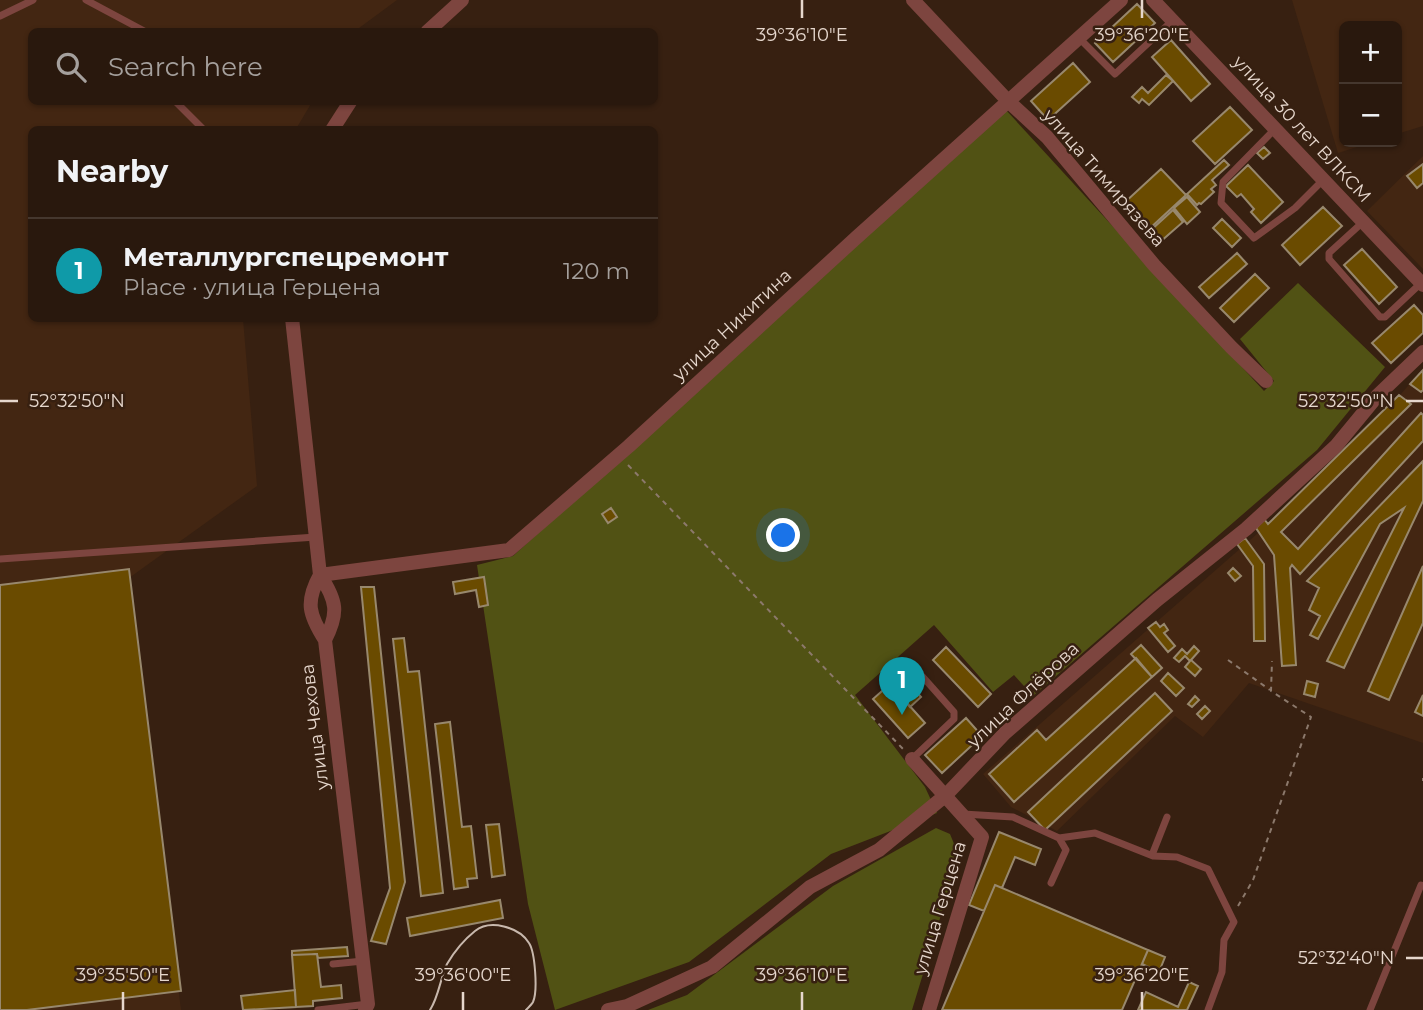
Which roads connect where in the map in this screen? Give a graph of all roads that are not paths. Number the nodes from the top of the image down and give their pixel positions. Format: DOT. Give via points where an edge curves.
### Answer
graph roads {
  1 [pos="33,0"];
  2 [pos="86,0"];
  3 [pos="462,0"];
  4 [pos="914,0"];
  5 [pos="1122,0"];
  6 [pos="1153,0"];
  7 [pos="0,16"];
  8 [pos="1172,21"];
  9 [pos="138,28"];
  10 [pos="431,28"];
  11 [pos="1079,37"];
  12 [pos="1008,101"];
  13 [pos="179,105"];
  14 [pos="348,105"];
  15 [pos="200,126"];
  16 [pos="335,126"];
  17 [pos="1275,129"];
  18 [pos="1323,180"];
  19 [pos="1363,222"];
  20 [pos="1422,284"];
  21 [pos="292,322"];
  22 [pos="1423,352"];
  23 [pos="1266,381"];
  24 [pos="316,537"];
  25 [pos="0,559"];
  26 [pos="320,575"];
  27 [pos="325,640"];
  28 [pos="922,676"];
  29 [pos="912,759"];
  30 [pos="946,795"];
  31 [pos="963,814"];
  32 [pos="1167,817"];
  33 [pos="1059,838"];
  34 [pos="1152,855"];
  35 [pos="1051,883"];
  36 [pos="1421,885"];
  37 [pos="363,961"];
  38 [pos="332,964"];
  39 [pos="366,1007"];
  40 [pos="318,1010"];
  41 [pos="608,1010"];
  42 [pos="929,1010"];
  43 [pos="1208,1010"];
  44 [pos="1370,1010"];
  1 -- 7 [label="lane"];
  2 -- 9 [label="lane"];
  3 -- 10 [label="street"];
  4 -- 12 [label="street, улица Тимирязева"];
  5 -- 11 [label="street, улица Никитина"];
  6 -- 8 [label="street, улица 30 лет ВЛКСМ"];
  8 -- 11 [label="lane" via="1115,74"];
  8 -- 17 [label="street, улица 30 лет ВЛКСМ"];
  11 -- 12 [label="street, улица Никитина"];
  12 -- 23 [label="street, улица Тимирязева" via="1047,137 1154,265"];
  12 -- 26 [label="street, улица Никитина" via="509,550"];
  13 -- 15 [label="lane"];
  14 -- 16 [label="street"];
  17 -- 18 [label="street, улица 30 лет ВЛКСМ"];
  17 -- 18 [label="lane" via="1223,183 1221,203 1254,238 1296,208"];
  18 -- 19 [label="street, улица 30 лет ВЛКСМ"];
  19 -- 20 [label="street, улица 30 лет ВЛКСМ"];
  19 -- 20 [label="lane" via="1329,253 1329,259 1380,317"];
  21 -- 24 [label="street, улица Чехова"];
  22 -- 30 [label="street, улица Флёрова" via="1378,395 1336,446 1246,529 1157,600 1006,733"];
  24 -- 25 [label="lane"];
  24 -- 26 [label="street, улица Чехова"];
  26 -- 27 [label="street, улица Чехова" via="331,592 335,620"];
  26 -- 27 [label="street" via="310,594 312,621"];
  27 -- 37 [label="street, улица Чехова"];
  28 -- 29 [label="lane" via="954,712 954,719"];
  29 -- 30 [label="street, улица Герцена"];
  30 -- 31 [label="street, улица Герцена"];
  30 -- 41 [label="street, улица Флёрова" via="879,850 810,887 712,967 627,1006"];
  31 -- 33 [label="lane" via="1013,817"];
  31 -- 42 [label="street, улица Герцена" via="982,837"];
  32 -- 34 [label="lane"];
  33 -- 34 [label="lane" via="1095,833"];
  33 -- 35 [label="lane" via="1066,850"];
  34 -- 43 [label="lane" via="1177,857 1208,869 1232,916 1234,922 1224,940 1222,972"];
  36 -- 44 [label="lane"];
  37 -- 38 [label="lane"];
  37 -- 39 [label="street, улица Чехова"];
  39 -- 40 [label="lane"];
}
